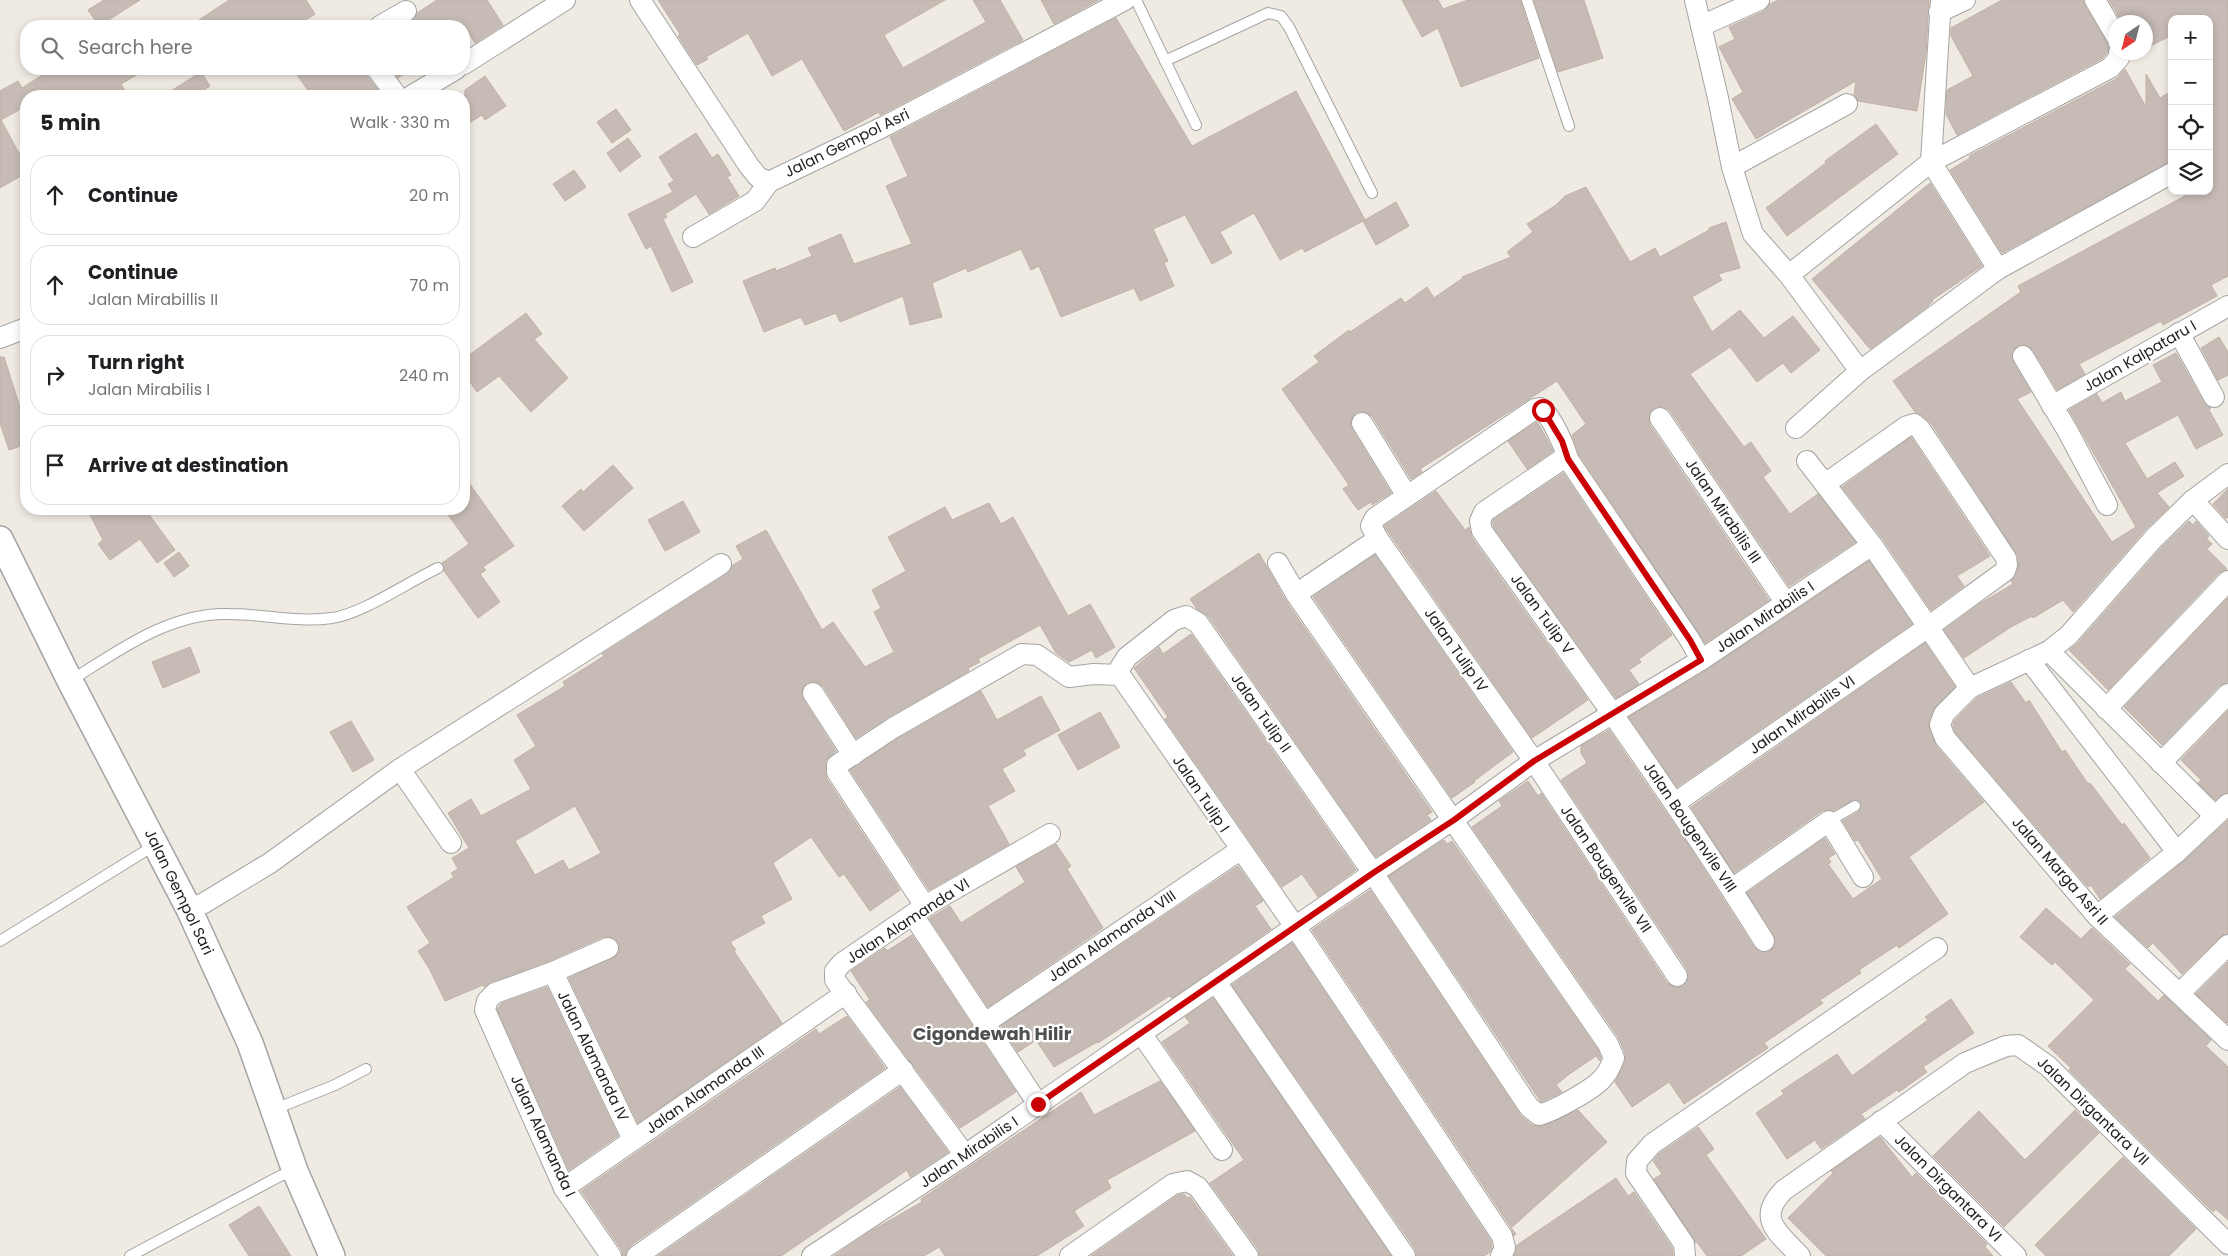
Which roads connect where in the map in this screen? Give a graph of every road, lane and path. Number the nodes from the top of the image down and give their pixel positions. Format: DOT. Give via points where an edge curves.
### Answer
graph roads {
  1 [pos="565,0"];
  2 [pos="640,0"];
  3 [pos="1125,0"];
  4 [pos="1136,0"];
  5 [pos="1527,0"];
  6 [pos="1695,0"];
  7 [pos="1759,0"];
  8 [pos="1965,0"];
  9 [pos="2095,0"];
  10 [pos="1940,6"];
  11 [pos="406,11"];
  12 [pos="390,20"];
  13 [pos="2108,22"];
  14 [pos="1701,26"];
  15 [pos="470,60"];
  16 [pos="2117,60"];
  17 [pos="1165,61"];
  18 [pos="382,75"];
  19 [pos="446,75"];
  20 [pos="393,90"];
  21 [pos="421,90"];
  22 [pos="1847,104"];
  23 [pos="1196,125"];
  24 [pos="1569,126"];
  25 [pos="1931,162"];
  26 [pos="1732,167"];
  27 [pos="2168,175"];
  28 [pos="769,182"];
  29 [pos="1372,193"];
  30 [pos="693,237"];
  31 [pos="1998,269"];
  32 [pos="1789,275"];
  33 [pos="2228,306"];
  34 [pos="20,330"];
  35 [pos="2179,333"];
  36 [pos="0,338"];
  37 [pos="2023,356"];
  38 [pos="1860,372"];
  39 [pos="2214,397"];
  40 [pos="2052,406"];
  41 [pos="1660,418"];
  42 [pos="1362,423"];
  43 [pos="1796,428"];
  44 [pos="1568,459"];
  45 [pos="1807,461"];
  46 [pos="2228,474"];
  47 [pos="1825,484"];
  48 [pos="1407,496"];
  49 [pos="2193,500"];
  50 [pos="2107,505"];
  51 [pos="1378,539"];
  52 [pos="2228,539"];
  53 [pos="0,540"];
  54 [pos="1872,545"];
  55 [pos="721,564"];
  56 [pos="1278,564"];
  57 [pos="438,568"];
  58 [pos="2228,581"];
  59 [pos="1296,594"];
  60 [pos="1786,603"];
  61 [pos="1928,627"];
  62 [pos="2049,650"];
  63 [pos="1701,660"];
  64 [pos="2029,660"];
  65 [pos="1124,666"];
  66 [pos="70,681"];
  67 [pos="1970,688"];
  68 [pos="813,693"];
  69 [pos="2228,694"];
  70 [pos="2106,709"];
  71 [pos="1614,714"];
  72 [pos="853,754"];
  73 [pos="1534,761"];
  74 [pos="2161,763"];
  75 [pos="400,769"];
  76 [pos="1675,803"];
  77 [pos="1855,806"];
  78 [pos="2222,810"];
  79 [pos="1454,820"];
  80 [pos="1829,821"];
  81 [pos="1050,834"];
  82 [pos="451,843"];
  83 [pos="155,845"];
  84 [pos="1240,850"];
  85 [pos="2177,852"];
  86 [pos="1373,873"];
  87 [pos="1862,877"];
  88 [pos="1732,889"];
  89 [pos="189,909"];
  90 [pos="919,911"];
  91 [pos="2097,916"];
  92 [pos="1296,928"];
  93 [pos="0,941"];
  94 [pos="1764,941"];
  95 [pos="2228,945"];
  96 [pos="608,948"];
  97 [pos="1937,948"];
  98 [pos="553,972"];
  99 [pos="1677,976"];
  100 [pos="1216,982"];
  101 [pos="846,993"];
  102 [pos="2180,993"];
  103 [pos="985,1023"];
  104 [pos="1141,1033"];
  105 [pos="2228,1040"];
  106 [pos="366,1069"];
  107 [pos="903,1070"];
  108 [pos="1038,1104"];
  109 [pos="275,1109"];
  110 [pos="1881,1120"];
  111 [pos="633,1140"];
  112 [pos="1222,1150"];
  113 [pos="965,1156"];
  114 [pos="295,1171"];
  115 [pos="564,1188"];
  116 [pos="2228,1244"];
  117 [pos="130,1256"];
  118 [pos="332,1256"];
  119 [pos="611,1256"];
  120 [pos="637,1256"];
  121 [pos="812,1256"];
  122 [pos="1071,1256"];
  123 [pos="1248,1256"];
  124 [pos="1405,1256"];
  125 [pos="1501,1256"];
  126 [pos="1685,1256"];
  127 [pos="1800,1256"];
  128 [pos="2016,1256"];
  1 -- 15 [label="street"];
  2 -- 28 [label="street, Jalan Gempol Asri" via="749,166 758,177"];
  3 -- 28 [label="street, Jalan Gempol Asri" via="883,127"];
  4 -- 17 [label="lane"];
  5 -- 24 [label="lane"];
  6 -- 14 [label="street"];
  7 -- 14 [label="street"];
  8 -- 10 [label="street"];
  9 -- 13 [label="street"];
  10 -- 25 [label="street"];
  11 -- 12 [label="street"];
  14 -- 26 [label="street"];
  16 -- 25 [label="street" via="2110,68"];
  17 -- 23 [label="lane"];
  17 -- 29 [label="lane" via="1268,13 1281,16"];
  18 -- 20 [label="street"];
  19 -- 21 [label="street"];
  22 -- 26 [label="street"];
  25 -- 31 [label="street"];
  25 -- 32 [label="street"];
  26 -- 32 [label="street" via="1752,234"];
  27 -- 31 [label="street"];
  28 -- 30 [label="street" via="755,201"];
  31 -- 38 [label="street"];
  32 -- 38 [label="street"];
  33 -- 35 [label="street, Jalan Kalpataru I"];
  34 -- 36 [label="street"];
  35 -- 39 [label="street"];
  35 -- 40 [label="street, Jalan Kalpataru I"];
  37 -- 40 [label="street"];
  38 -- 43 [label="street"];
  40 -- 50 [label="street"];
  41 -- 60 [label="street, Jalan Mirabilis III"];
  42 -- 48 [label="street"];
  44 -- 48 [label="street" via="1548,416 1540,408 1535,409"];
  44 -- 63 [label="street"];
  44 -- 71 [label="street, Jalan Tulip V" via="1564,458 1484,512 1480,521 1482,531"];
  45 -- 47 [label="street"];
  46 -- 49 [label="street, Jalan Marga Asri II"];
  47 -- 54 [label="street"];
  47 -- 61 [label="street, Jalan Mirabilis VI" via="1907,426 1914,424 1920,429 2006,558 2007,565 2005,571"];
  48 -- 51 [label="street" via="1372,522"];
  49 -- 52 [label="street"];
  49 -- 62 [label="street, Jalan Marga Asri II" via="2154,538 2069,635"];
  51 -- 59 [label="street"];
  51 -- 73 [label="street, Jalan Tulip IV"];
  53 -- 66 [label="street, Jalan Gempol Sari"];
  54 -- 60 [label="street, Jalan Mirabilis I"];
  54 -- 61 [label="street"];
  55 -- 75 [label="street"];
  56 -- 59 [label="street"];
  57 -- 66 [label="lane" via="352,613 332,618 207,614 177,621"];
  58 -- 70 [label="street"];
  59 -- 79 [label="street"];
  60 -- 63 [label="street, Jalan Mirabilis I"];
  61 -- 67 [label="street"];
  61 -- 76 [label="street, Jalan Mirabilis VI"];
  62 -- 64 [label="street, Jalan Marga Asri II"];
  62 -- 70 [label="street"];
  63 -- 71 [label="street, Jalan Mirabilis I"];
  64 -- 67 [label="street, Jalan Marga Asri II"];
  64 -- 85 [label="street"];
  65 -- 72 [label="street" via="1069,677 1037,655 1022,654"];
  65 -- 84 [label="street, Jalan Tulip I"];
  65 -- 86 [label="street, Jalan Tulip II" via="1174,620 1186,616 1198,623"];
  66 -- 83 [label="street, Jalan Gempol Sari"];
  67 -- 91 [label="street, Jalan Marga Asri II" via="1944,714 1940,725 1945,738"];
  68 -- 72 [label="street"];
  69 -- 74 [label="street"];
  70 -- 74 [label="street"];
  71 -- 73 [label="street, Jalan Mirabilis I"];
  71 -- 76 [label="street, Jalan Bougenvile VIII"];
  72 -- 90 [label="street" via="839,763 837,772"];
  73 -- 79 [label="street, Jalan Mirabilis I"];
  73 -- 99 [label="street, Jalan Bougenvile VII"];
  74 -- 78 [label="street"];
  75 -- 82 [label="street"];
  75 -- 89 [label="street" via="270,863"];
  76 -- 88 [label="street, Jalan Bougenvile VIII"];
  77 -- 80 [label="lane"];
  78 -- 85 [label="street"];
  79 -- 86 [label="street, Jalan Mirabilis I"];
  79 -- 86 [label="street, Jalan Tulip II" via="1608,1044 1614,1058 1601,1081 1550,1112 1539,1115 1529,1107"];
  80 -- 87 [label="street"];
  80 -- 88 [label="street"];
  81 -- 90 [label="street, Jalan Alamanda VI"];
  83 -- 89 [label="street, Jalan Gempol Sari"];
  83 -- 93 [label="lane"];
  84 -- 92 [label="street, Jalan Tulip I"];
  84 -- 103 [label="street, Jalan Alamanda VIII"];
  85 -- 91 [label="street"];
  86 -- 92 [label="street, Jalan Mirabilis I"];
  88 -- 94 [label="street, Jalan Bougenvile VIII"];
  89 -- 109 [label="street, Jalan Gempol Sari" via="250,1042"];
  90 -- 101 [label="street, Jalan Alamanda VI" via="842,963 835,971 835,980"];
  90 -- 103 [label="street"];
  91 -- 102 [label="street, Jalan Marga Asri II"];
  92 -- 100 [label="street, Jalan Mirabilis I"];
  92 -- 125 [label="street, Jalan Tulip I" via="1502,1236 1506,1248"];
  95 -- 102 [label="street"];
  96 -- 98 [label="street"];
  97 -- 126 [label="street" via="1652,1144 1637,1161 1636,1173 1684,1244"];
  98 -- 111 [label="street, Jalan Alamanda IV"];
  98 -- 115 [label="street, Jalan Alamanda I" via="495,993 487,1001 485,1010"];
  100 -- 104 [label="street, Jalan Mirabilis I"];
  100 -- 124 [label="street"];
  101 -- 107 [label="street, Jalan Alamanda VI"];
  101 -- 111 [label="street, Jalan Alamanda III"];
  102 -- 105 [label="street, Jalan Marga Asri II"];
  103 -- 108 [label="street"];
  104 -- 108 [label="street, Jalan Mirabilis I"];
  104 -- 112 [label="street"];
  106 -- 109 [label="lane"];
  107 -- 113 [label="street, Jalan Alamanda VI"];
  107 -- 120 [label="street"];
  108 -- 113 [label="street, Jalan Mirabilis I"];
  109 -- 114 [label="street, Jalan Gempol Sari"];
  110 -- 116 [label="street, Jalan Dirgantara VII" via="1965,1063 2006,1046 2018,1045 2048,1066"];
  110 -- 127 [label="street, Jalan Dirgantara VII" via="1784,1190 1770,1207 1771,1224"];
  110 -- 128 [label="street, Jalan Dirgantara VI"];
  111 -- 115 [label="street, Jalan Alamanda III"];
  113 -- 121 [label="street, Jalan Mirabilis I"];
  114 -- 117 [label="lane"];
  114 -- 118 [label="street, Jalan Gempol Sari"];
  115 -- 119 [label="street, Jalan Alamanda I"];
  122 -- 123 [label="street" via="1173,1184 1187,1181 1198,1187"];
}
